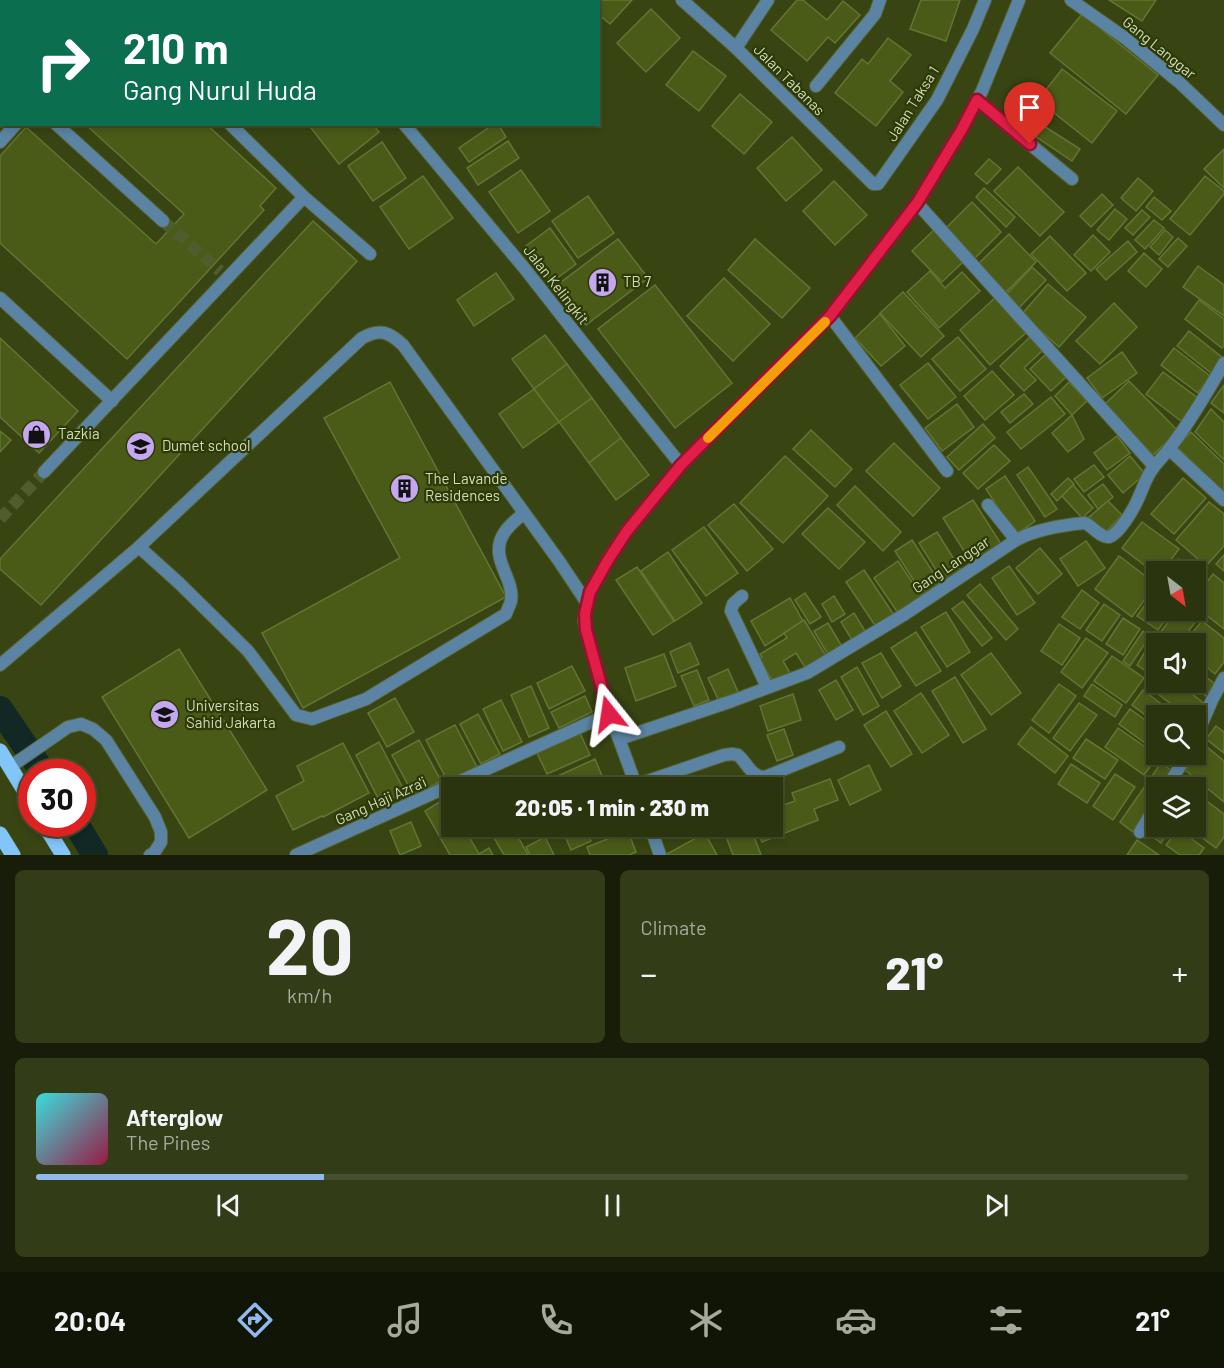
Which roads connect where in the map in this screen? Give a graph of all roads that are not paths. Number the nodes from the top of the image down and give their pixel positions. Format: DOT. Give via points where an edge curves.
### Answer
graph roads {
  1 [pos="682,0"];
  2 [pos="768,0"];
  3 [pos="880,0"];
  4 [pos="985,0"];
  5 [pos="1019,0"];
  6 [pos="1071,0"];
  7 [pos="736,48"];
  8 [pos="816,86"];
  9 [pos="977,100"];
  10 [pos="1224,125"];
  11 [pos="14,126"];
  12 [pos="58,126"];
  13 [pos="232,126"];
  14 [pos="406,126"];
  15 [pos="0,142"];
  16 [pos="1072,178"];
  17 [pos="873,184"];
  18 [pos="304,197"];
  19 [pos="917,203"];
  20 [pos="163,221"];
  21 [pos="370,254"];
  22 [pos="0,298"];
  23 [pos="830,316"];
  24 [pos="1224,363"];
  25 [pos="112,401"];
  26 [pos="1169,449"];
  27 [pos="681,465"];
  28 [pos="1154,466"];
  29 [pos="947,471"];
  30 [pos="44,472"];
  31 [pos="1224,500"];
  32 [pos="988,505"];
  33 [pos="524,513"];
  34 [pos="1016,540"];
  35 [pos="139,546"];
  36 [pos="742,596"];
  37 [pos="586,603"];
  38 [pos="2,663"];
  39 [pos="1224,678"];
  40 [pos="767,687"];
  41 [pos="609,714"];
  42 [pos="1206,714"];
  43 [pos="619,739"];
  44 [pos="839,747"];
  45 [pos="0,751"];
  46 [pos="10,767"];
  47 [pos="633,777"];
  48 [pos="662,777"];
  49 [pos="758,777"];
  50 [pos="765,777"];
  51 [pos="18,780"];
  52 [pos="1146,822"];
  53 [pos="1140,832"];
  54 [pos="0,834"];
  55 [pos="52,837"];
  56 [pos="654,837"];
  57 [pos="13,855"];
  58 [pos="63,855"];
  59 [pos="150,855"];
  60 [pos="296,855"];
  61 [pos="660,855"];
  1 -- 7 [label="street, Jalan Tabanas"];
  2 -- 7 [label="street"];
  3 -- 8 [label="street" via="875,14"];
  4 -- 17 [label="street, Jalan Taksa 1" via="937,100 878,184"];
  5 -- 9 [label="street"];
  6 -- 10 [label="street, Gang Langgar" via="1179,82"];
  7 -- 17 [label="street, Jalan Tabanas"];
  9 -- 16 [label="street"];
  9 -- 19 [label="street"];
  11 -- 15 [label="street"];
  12 -- 20 [label="street"];
  13 -- 18 [label="street"];
  14 -- 27 [label="street, Jalan Kelingkit"];
  18 -- 21 [label="street"];
  18 -- 25 [label="street" via="224,274"];
  19 -- 23 [label="street"];
  19 -- 28 [label="street"];
  22 -- 25 [label="street"];
  23 -- 27 [label="street"];
  23 -- 29 [label="street"];
  24 -- 26 [label="street, Gang Langgar"];
  25 -- 30 [label="street"];
  26 -- 28 [label="street, Gang Langgar"];
  26 -- 31 [label="street"];
  27 -- 37 [label="street" via="627,531 596,579"];
  28 -- 34 [label="street, Gang Langgar" via="1133,510 1112,535 1103,536 1085,523 1041,530"];
  32 -- 34 [label="street"];
  33 -- 35 [label="street" via="403,345 382,332 362,338"];
  33 -- 35 [label="street" via="502,535 498,552 511,600 506,614 366,699 312,719 296,715 248,651"];
  33 -- 37 [label="street"];
  34 -- 40 [label="street, Gang Langgar" via="826,662"];
  35 -- 38 [label="street"];
  36 -- 40 [label="street" via="731,611"];
  37 -- 41 [label="street" via="586,630"];
  39 -- 42 [label="street"];
  40 -- 43 [label="street, Gang Langgar"];
  41 -- 43 [label="street"];
  41 -- 60 [label="street, Gang Haji Azra'i"];
  43 -- 47 [label="street"];
  44 -- 50 [label="street"];
  45 -- 46 [label="main road"];
  46 -- 51 [label="main road"];
  46 -- 59 [label="street" via="68,727 81,723 93,729 106,740 155,817 161,842"];
  48 -- 49 [label="street" via="732,754 738,755"];
  52 -- 53 [label="street"];
  54 -- 57 [label="main road"];
  55 -- 58 [label="main road"];
  56 -- 61 [label="street"];
}
